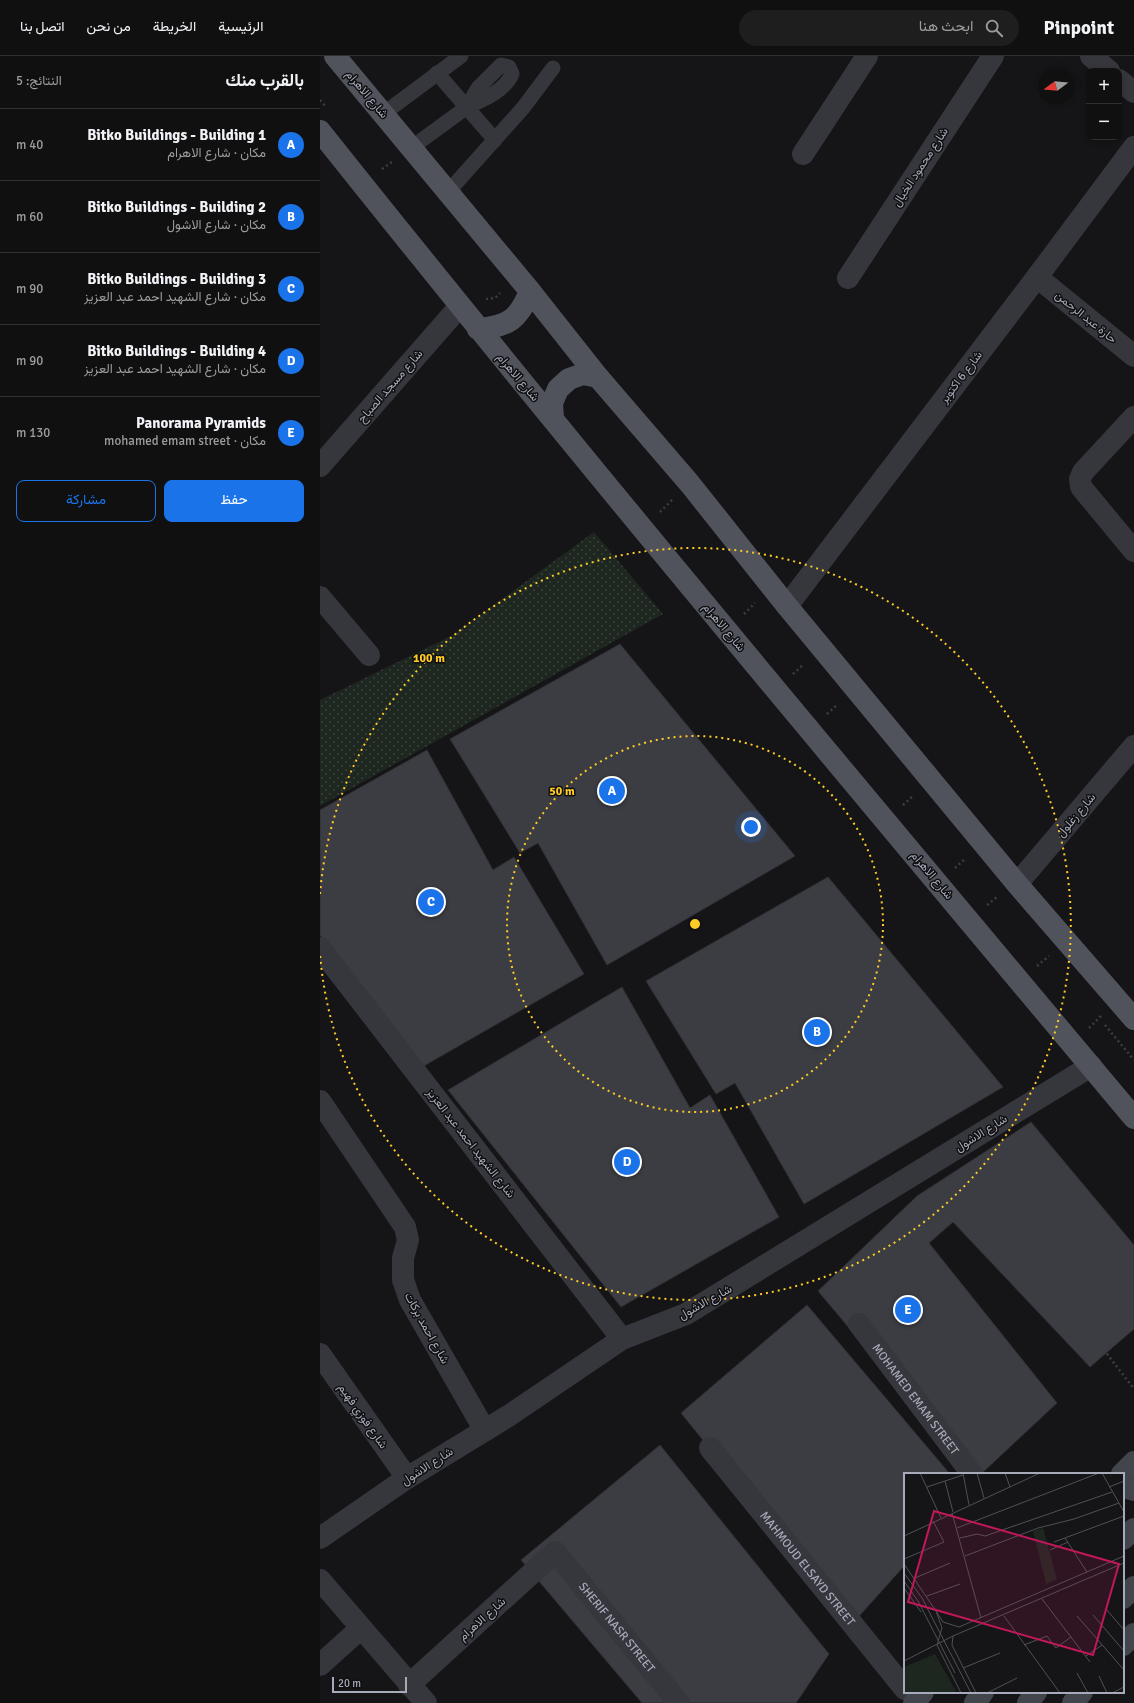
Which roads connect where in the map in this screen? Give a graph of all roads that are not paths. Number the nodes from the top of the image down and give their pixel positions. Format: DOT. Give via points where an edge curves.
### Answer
graph roads {
  1 [pos="335,56"];
  2 [pos="461,56"];
  3 [pos="867,56"];
  4 [pos="993,56"];
  5 [pos="1091,56"];
  6 [pos="553,68"];
  7 [pos="1105,68"];
  8 [pos="438,73"];
  9 [pos="1122,82"];
  10 [pos="1134,92"];
  11 [pos="467,107"];
  12 [pos="383,114"];
  13 [pos="320,131"];
  14 [pos="495,140"];
  15 [pos="1134,147"];
  16 [pos="411,148"];
  17 [pos="803,154"];
  18 [pos="448,192"];
  19 [pos="848,278"];
  20 [pos="1037,278"];
  21 [pos="530,292"];
  22 [pos="460,306"];
  23 [pos="478,329"];
  24 [pos="1134,356"];
  25 [pos="598,376"];
  26 [pos="1134,417"];
  27 [pos="553,419"];
  28 [pos="320,466"];
  29 [pos="1134,551"];
  30 [pos="320,597"];
  31 [pos="786,606"];
  32 [pos="369,655"];
  33 [pos="1134,746"];
  34 [pos="1008,890"];
  35 [pos="320,948"];
  36 [pos="1134,1019"];
  37 [pos="1091,1066"];
  38 [pos="320,1101"];
  39 [pos="1134,1118"];
  40 [pos="859,1324"];
  41 [pos="622,1339"];
  42 [pos="320,1354"];
  43 [pos="484,1429"];
  44 [pos="710,1448"];
  45 [pos="1134,1462"];
  46 [pos="971,1473"];
  47 [pos="1123,1473"];
  48 [pos="407,1478"];
  49 [pos="1124,1487"];
  50 [pos="1134,1490"];
  51 [pos="1134,1529"];
  52 [pos="320,1538"];
  53 [pos="1124,1538"];
  54 [pos="555,1552"];
  55 [pos="320,1580"];
  56 [pos="1134,1587"];
  57 [pos="1124,1597"];
  58 [pos="361,1628"];
  59 [pos="1134,1634"];
  60 [pos="1124,1644"];
  61 [pos="320,1665"];
  62 [pos="409,1685"];
  63 [pos="904,1685"];
  64 [pos="982,1693"];
  65 [pos="1035,1693"];
  66 [pos="1081,1693"];
  67 [pos="426,1703"];
  68 [pos="679,1703"];
  69 [pos="975,1703"];
  70 [pos="1028,1703"];
  71 [pos="1074,1703"];
  1 -- 12 [label="main road, شارع الاهرام"];
  2 -- 8 [label="lane"];
  3 -- 17 [label="street"];
  4 -- 19 [label="street, شارع محمود الخيال"];
  5 -- 7 [label="street"];
  6 -- 14 [label="lane"];
  8 -- 11 [label="lane"];
  8 -- 12 [label="lane"];
  9 -- 10 [label="street"];
  11 -- 14 [label="lane"];
  11 -- 16 [label="lane"];
  12 -- 16 [label="main road, شارع الاهرام"];
  13 -- 22 [label="main road, شارع الاهرام"];
  14 -- 18 [label="lane"];
  15 -- 20 [label="street, شارع 6 اكتوبر"];
  16 -- 18 [label="main road, شارع الاهرام"];
  18 -- 21 [label="main road, شارع الاهرام"];
  20 -- 24 [label="street, حارة عبد الرحمن"];
  20 -- 31 [label="street, شارع 6 اكتوبر"];
  21 -- 23 [label="main road" via="524,308 512,321 496,328"];
  21 -- 25 [label="main road, شارع الاهرام"];
  22 -- 23 [label="main road, شارع الاهرام"];
  22 -- 28 [label="street, شارع مسجد الصباح"];
  23 -- 27 [label="main road, شارع الاهرام"];
  25 -- 27 [label="main road" via="583,374 569,379 558,389 552,403"];
  25 -- 31 [label="main road, شارع الاهرام" via="690,484"];
  26 -- 29 [label="street" via="1083,472 1080,479 1081,487"];
  27 -- 37 [label="main road, شارع الاهرام"];
  30 -- 32 [label="street"];
  31 -- 34 [label="main road, شارع الاهرام"];
  33 -- 34 [label="street, شارع زغلول"];
  34 -- 36 [label="main road, شارع الاهرام"];
  35 -- 41 [label="street, شارع الشهيد احمد عبد العزيز"];
  37 -- 39 [label="main road, شارع الاهرام"];
  37 -- 41 [label="street, شارع الاشول" via="686,1314"];
  38 -- 43 [label="street, شارع احمد بركات" via="405,1227 408,1240 403,1258 403,1280 410,1300"];
  40 -- 46 [label="street, MOHAMED EMAM STREET"];
  41 -- 43 [label="street, شارع الاشول" via="510,1415"];
  42 -- 48 [label="street, شارع فوزي فهيم"];
  43 -- 48 [label="street, شارع الاشول"];
  44 -- 63 [label="street, MAHMOUD ELSAYD STREET"];
  45 -- 47 [label="main road"];
  48 -- 52 [label="street, شارع الاشول"];
  49 -- 50 [label="main road"];
  51 -- 53 [label="main road"];
  54 -- 62 [label="street, شارع الاهرام"];
  54 -- 68 [label="street, SHERIF NASR STREET"];
  55 -- 58 [label="street"];
  56 -- 57 [label="main road"];
  58 -- 61 [label="street"];
  58 -- 62 [label="street"];
  59 -- 60 [label="main road"];
  62 -- 67 [label="street"];
  64 -- 69 [label="main road"];
  65 -- 70 [label="main road"];
  66 -- 71 [label="main road"];
}
